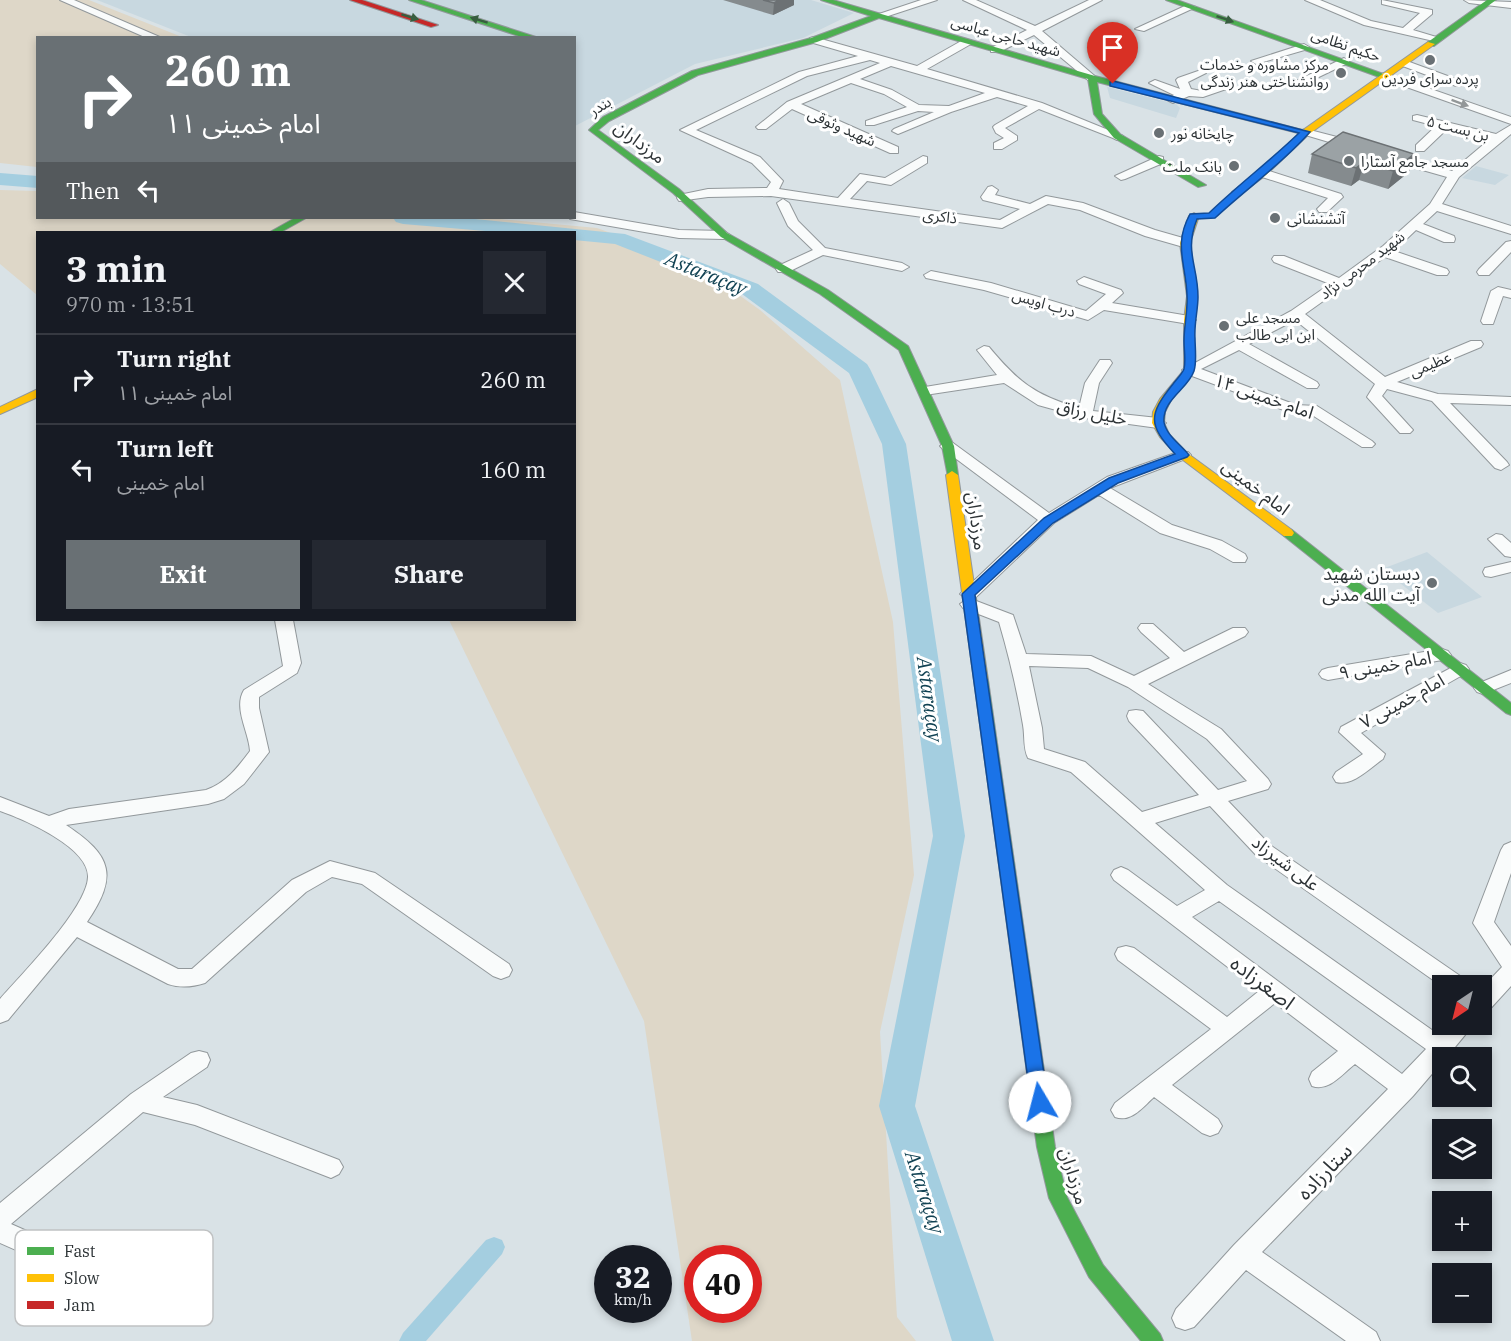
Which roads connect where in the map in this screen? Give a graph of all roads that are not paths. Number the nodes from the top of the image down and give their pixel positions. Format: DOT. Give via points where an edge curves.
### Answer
graph roads {
  1 [pos="65,0"];
  2 [pos="354,0"];
  3 [pos="413,0"];
  4 [pos="825,0"];
  5 [pos="932,0"];
  6 [pos="968,0"];
  7 [pos="1097,0"];
  8 [pos="1170,0"];
  9 [pos="1310,0"];
  10 [pos="1469,0"];
  11 [pos="1386,2"];
  12 [pos="1489,2"];
  13 [pos="1511,5"];
  14 [pos="1191,7"];
  15 [pos="878,16"];
  16 [pos="1140,29"];
  17 [pos="1035,30"];
  18 [pos="453,31"];
  19 [pos="1405,32"];
  20 [pos="152,36"];
  21 [pos="529,36"];
  22 [pos="1438,39"];
  23 [pos="814,40"];
  24 [pos="967,42"];
  25 [pos="1304,47"];
  26 [pos="995,50"];
  27 [pos="867,57"];
  28 [pos="1256,60"];
  29 [pos="1344,61"];
  30 [pos="888,63"];
  31 [pos="1404,63"];
  32 [pos="917,71"];
  33 [pos="1201,73"];
  34 [pos="1385,76"];
  35 [pos="1092,78"];
  36 [pos="851,79"];
  37 [pos="1155,83"];
  38 [pos="1296,84"];
  39 [pos="1460,84"];
  40 [pos="1229,86"];
  41 [pos="997,93"];
  42 [pos="1181,95"];
  43 [pos="791,104"];
  44 [pos="1038,105"];
  45 [pos="917,108"];
  46 [pos="950,109"];
  47 [pos="1417,118"];
  48 [pos="1511,121"];
  49 [pos="870,123"];
  50 [pos="1444,125"];
  51 [pos="762,127"];
  52 [pos="1511,128"];
  53 [pos="593,130"];
  54 [pos="898,131"];
  55 [pos="1306,132"];
  56 [pos="1118,136"];
  57 [pos="1498,138"];
  58 [pos="998,146"];
  59 [pos="1420,148"];
  60 [pos="894,150"];
  61 [pos="924,160"];
  62 [pos="1159,160"];
  63 [pos="1263,173"];
  64 [pos="1454,175"];
  65 [pos="1121,176"];
  66 [pos="992,190"];
  67 [pos="771,192"];
  68 [pos="683,198"];
  69 [pos="842,201"];
  70 [pos="783,203"];
  71 [pos="1197,203"];
  72 [pos="1435,206"];
  73 [pos="1031,208"];
  74 [pos="1323,209"];
  75 [pos="576,216"];
  76 [pos="299,219"];
  77 [pos="1511,221"];
  78 [pos="1492,223"];
  79 [pos="1414,225"];
  80 [pos="1511,230"];
  81 [pos="277,231"];
  82 [pos="724,235"];
  83 [pos="1449,240"];
  84 [pos="1185,243"];
  85 [pos="1511,245"];
  86 [pos="821,251"];
  87 [pos="1384,252"];
  88 [pos="1279,259"];
  89 [pos="902,267"];
  90 [pos="783,269"];
  91 [pos="1442,272"];
  92 [pos="1484,272"];
  93 [pos="931,275"];
  94 [pos="1084,281"];
  95 [pos="1341,283"];
  96 [pos="1511,294"];
  97 [pos="1101,304"];
  98 [pos="1296,314"];
  99 [pos="1189,320"];
  100 [pos="1488,321"];
  101 [pos="1239,344"];
  102 [pos="1476,344"];
  103 [pos="984,350"];
  104 [pos="1105,363"];
  105 [pos="1189,370"];
  106 [pos="1007,378"];
  107 [pos="1383,383"];
  108 [pos="1312,385"];
  109 [pos="36,390"];
  110 [pos="36,391"];
  111 [pos="926,391"];
  112 [pos="0,399"];
  113 [pos="1437,399"];
  114 [pos="1511,401"];
  115 [pos="0,411"];
  116 [pos="1085,414"];
  117 [pos="1158,423"];
  118 [pos="1405,430"];
  119 [pos="1367,444"];
  120 [pos="948,446"];
  121 [pos="1183,455"];
  122 [pos="1502,465"];
  123 [pos="1100,489"];
  124 [pos="1048,520"];
  125 [pos="1496,539"];
  126 [pos="1511,552"];
  127 [pos="1239,558"];
  128 [pos="1511,567"];
  129 [pos="1491,572"];
  130 [pos="969,599"];
  131 [pos="284,621"];
  132 [pos="1147,628"];
  133 [pos="1239,632"];
  134 [pos="1442,655"];
  135 [pos="1181,659"];
  136 [pos="1019,660"];
  137 [pos="1460,669"];
  138 [pos="1328,674"];
  139 [pos="1511,676"];
  140 [pos="1134,683"];
  141 [pos="1483,688"];
  142 [pos="1511,710"];
  143 [pos="1136,716"];
  144 [pos="1343,777"];
  145 [pos="1212,797"];
  146 [pos="0,804"];
  147 [pos="1139,820"];
  148 [pos="48,825"];
  149 [pos="1511,850"];
  150 [pos="1121,875"];
  151 [pos="1220,891"];
  152 [pos="1176,917"];
  153 [pos="74,925"];
  154 [pos="1126,954"];
  155 [pos="1511,963"];
  156 [pos="501,970"];
  157 [pos="1511,971"];
  158 [pos="1442,975"];
  159 [pos="1274,991"];
  160 [pos="1492,991"];
  161 [pos="0,1014"];
  162 [pos="1227,1029"];
  163 [pos="1452,1035"];
  164 [pos="1440,1047"];
  165 [pos="1442,1047"];
  166 [pos="1354,1051"];
  167 [pos="1432,1058"];
  168 [pos="199,1060"];
  169 [pos="1320,1079"];
  170 [pos="1154,1084"];
  171 [pos="1405,1089"];
  172 [pos="139,1101"];
  173 [pos="1123,1110"];
  174 [pos="1210,1125"];
  175 [pos="331,1167"];
  176 [pos="0,1218"];
  177 [pos="0,1232"];
  178 [pos="15,1240"];
  179 [pos="1243,1253"];
  180 [pos="1185,1318"];
  181 [pos="1153,1341"];
  182 [pos="1367,1341"];
  1 -- 20 [label="street"];
  2 -- 18 [label="main road, one-way"];
  21 -- 3 [label="main road, one-way"];
  4 -- 15 [label="main road, شهید حاجی عباسی"];
  5 -- 15 [label="street"];
  6 -- 17 [label="street"];
  7 -- 17 [label="street"];
  8 -- 14 [label="main road, حکیم نظامی"];
  9 -- 19 [label="street" via="1368,23"];
  10 -- 12 [label="street"];
  11 -- 19 [label="street" via="1428,12"];
  12 -- 13 [label="street"];
  12 -- 22 [label="main road"];
  14 -- 16 [label="street"];
  14 -- 25 [label="main road, حکیم نظامی, one-way"];
  15 -- 23 [label="main road, بندر"];
  15 -- 24 [label="main road, شهید حاجی عباسی"];
  17 -- 26 [label="street"];
  17 -- 35 [label="street"];
  19 -- 22 [label="street"];
  22 -- 31 [label="main road"];
  23 -- 27 [label="street"];
  23 -- 53 [label="main road, بندر" via="695,73 606,119"];
  24 -- 26 [label="main road, شهید حاجی عباسی"];
  24 -- 32 [label="street"];
  25 -- 28 [label="street"];
  25 -- 29 [label="main road, حکیم نظامی"];
  26 -- 35 [label="main road, شهید حاجی عباسی"];
  27 -- 30 [label="street"];
  27 -- 67 [label="street" via="803,74 686,130 756,160 777,180"];
  29 -- 34 [label="main road, حکیم نظامی"];
  29 -- 38 [label="street"];
  30 -- 32 [label="street"];
  30 -- 36 [label="street, شهید وثوقی"];
  31 -- 34 [label="main road"];
  31 -- 39 [label="street"];
  32 -- 41 [label="street"];
  33 -- 42 [label="street" via="1182,80"];
  34 -- 48 [label="street, حکیم نظامی, one-way"];
  34 -- 55 [label="main road"];
  35 -- 42 [label="main road, شهید حاجی عباسی"];
  35 -- 56 [label="main road" via="1098,114"];
  36 -- 43 [label="street, شهید وثوقی"];
  36 -- 45 [label="street"];
  37 -- 42 [label="street"];
  40 -- 42 [label="street" via="1203,94"];
  41 -- 44 [label="street"];
  41 -- 46 [label="street"];
  42 -- 55 [label="main road, شهید حاجی عباسی"];
  43 -- 51 [label="street, شهید وثوقی"];
  43 -- 60 [label="street, شهید وثوقی"];
  44 -- 56 [label="street"];
  44 -- 58 [label="street" via="999,127 1013,138"];
  45 -- 46 [label="street"];
  45 -- 49 [label="street"];
  46 -- 54 [label="street"];
  47 -- 50 [label="street, بن بست ۵"];
  50 -- 57 [label="street, بن بست ۵"];
  50 -- 59 [label="street"];
  52 -- 57 [label="street, شهید محرمی نژاد"];
  53 -- 68 [label="main road, مرزداران"];
  55 -- 63 [label="main road"];
  55 -- 64 [label="street"];
  56 -- 62 [label="main road"];
  57 -- 64 [label="street, شهید محرمی نژاد"];
  61 -- 69 [label="street" via="887,182 864,177"];
  62 -- 65 [label="street"];
  62 -- 71 [label="main road"];
  63 -- 71 [label="main road" via="1231,198 1235,190 1219,183"];
  63 -- 74 [label="street" via="1337,197"];
  64 -- 72 [label="street, شهید محرمی نژاد"];
  66 -- 73 [label="street" via="987,197"];
  67 -- 68 [label="street, ذاکری" via="708,193"];
  67 -- 69 [label="street, ذاکری"];
  68 -- 82 [label="main road, مرزداران"];
  69 -- 73 [label="street, ذاکری" via="1002,224"];
  70 -- 86 [label="street" via="792,223"];
  71 -- 84 [label="main road"];
  72 -- 78 [label="street"];
  72 -- 79 [label="street, شهید محرمی نژاد"];
  73 -- 84 [label="street, ذاکری" via="1046,200 1083,207"];
  75 -- 82 [label="street" via="680,234"];
  76 -- 81 [label="main road"];
  77 -- 78 [label="street"];
  78 -- 80 [label="street"];
  79 -- 83 [label="street"];
  79 -- 87 [label="street, شهید محرمی نژاد"];
  82 -- 90 [label="main road, مرزداران"];
  84 -- 99 [label="main road" via="1192,296"];
  85 -- 92 [label="street"];
  86 -- 89 [label="street"];
  86 -- 90 [label="street"];
  87 -- 91 [label="street"];
  87 -- 95 [label="street, شهید محرمی نژاد"];
  88 -- 95 [label="street"];
  90 -- 111 [label="main road, مرزداران" via="824,292 904,348"];
  93 -- 97 [label="street, درب اویس" via="986,286 1088,316"];
  94 -- 97 [label="street" via="1116,293"];
  95 -- 98 [label="street, شهید محرمی نژاد"];
  96 -- 100 [label="street" via="1498,291"];
  97 -- 99 [label="street, درب اویس"];
  98 -- 101 [label="street, شهید محرمی نژاد"];
  98 -- 107 [label="street"];
  99 -- 105 [label="main road"];
  101 -- 105 [label="street, شهید محرمی نژاد"];
  101 -- 108 [label="street"];
  102 -- 107 [label="street, عظیمی"];
  103 -- 106 [label="street, خلیل رزاق"];
  104 -- 116 [label="street" via="1092,383"];
  105 -- 117 [label="main road" via="1166,399"];
  105 -- 119 [label="street, امام خمینی ۱۴" via="1294,409 1312,410"];
  106 -- 111 [label="street"];
  106 -- 116 [label="street, خلیل رزاق" via="1043,402"];
  107 -- 113 [label="street"];
  107 -- 118 [label="street" via="1374,397"];
  109 -- 112 [label="main road"];
  110 -- 115 [label="main road"];
  111 -- 120 [label="main road, مرزداران"];
  113 -- 114 [label="street"];
  113 -- 122 [label="street"];
  116 -- 117 [label="street, خلیل رزاق"];
  117 -- 121 [label="main road, امام خمینی"];
  120 -- 124 [label="street"];
  120 -- 130 [label="main road, مرزداران"];
  121 -- 123 [label="street" via="1113,480"];
  121 -- 134 [label="main road, امام خمینی"];
  123 -- 124 [label="street"];
  123 -- 127 [label="street" via="1166,529 1216,545"];
  124 -- 130 [label="street"];
  125 -- 126 [label="street"];
  128 -- 129 [label="street"];
  130 -- 136 [label="street" via="1007,619"];
  130 -- 181 [label="main road, مرزداران" via="1046,1147 1058,1198 1096,1271"];
  131 -- 148 [label="street" via="291,669 250,694 248,703 260,753 232,786 208,797 69,816"];
  132 -- 135 [label="street"];
  133 -- 135 [label="street"];
  134 -- 137 [label="main road, امام خمینی"];
  134 -- 138 [label="street, امام خمینی ۹"];
  135 -- 140 [label="street"];
  136 -- 140 [label="street" via="1091,662"];
  136 -- 147 [label="street" via="1035,753 1078,767"];
  137 -- 141 [label="main road, امام خمینی"];
  137 -- 144 [label="street, امام خمینی ۷" via="1347,732 1376,754"];
  139 -- 141 [label="street"];
  140 -- 145 [label="street" via="1214,734 1261,784"];
  141 -- 142 [label="main road, امام خمینی"];
  143 -- 145 [label="street, علی شیرزاد"];
  145 -- 147 [label="street"];
  145 -- 158 [label="street, علی شیرزاد" via="1263,850"];
  146 -- 148 [label="street"];
  147 -- 151 [label="street"];
  148 -- 153 [label="street" via="93,857 99,876 93,895"];
  149 -- 155 [label="street" via="1483,923"];
  150 -- 152 [label="street, اصغرزاده"];
  151 -- 152 [label="street"];
  151 -- 164 [label="street"];
  152 -- 159 [label="street, اصغرزاده"];
  153 -- 156 [label="street" via="176,978 197,976 299,886 330,869 368,878"];
  153 -- 161 [label="street"];
  154 -- 162 [label="street"];
  157 -- 160 [label="street"];
  159 -- 162 [label="street"];
  159 -- 166 [label="street, اصغرزاده"];
  162 -- 170 [label="street"];
  163 -- 165 [label="street, ستارزاده"];
  166 -- 169 [label="street"];
  166 -- 171 [label="street, اصغرزاده"];
  167 -- 171 [label="street, ستارزاده"];
  168 -- 172 [label="street"];
  170 -- 173 [label="street"];
  170 -- 174 [label="street"];
  171 -- 179 [label="street, ستارزاده"];
  172 -- 175 [label="street" via="197,1115"];
  172 -- 176 [label="street"];
  177 -- 178 [label="street"];
  179 -- 180 [label="street, ستارزاده"];
  179 -- 182 [label="street"];
}
